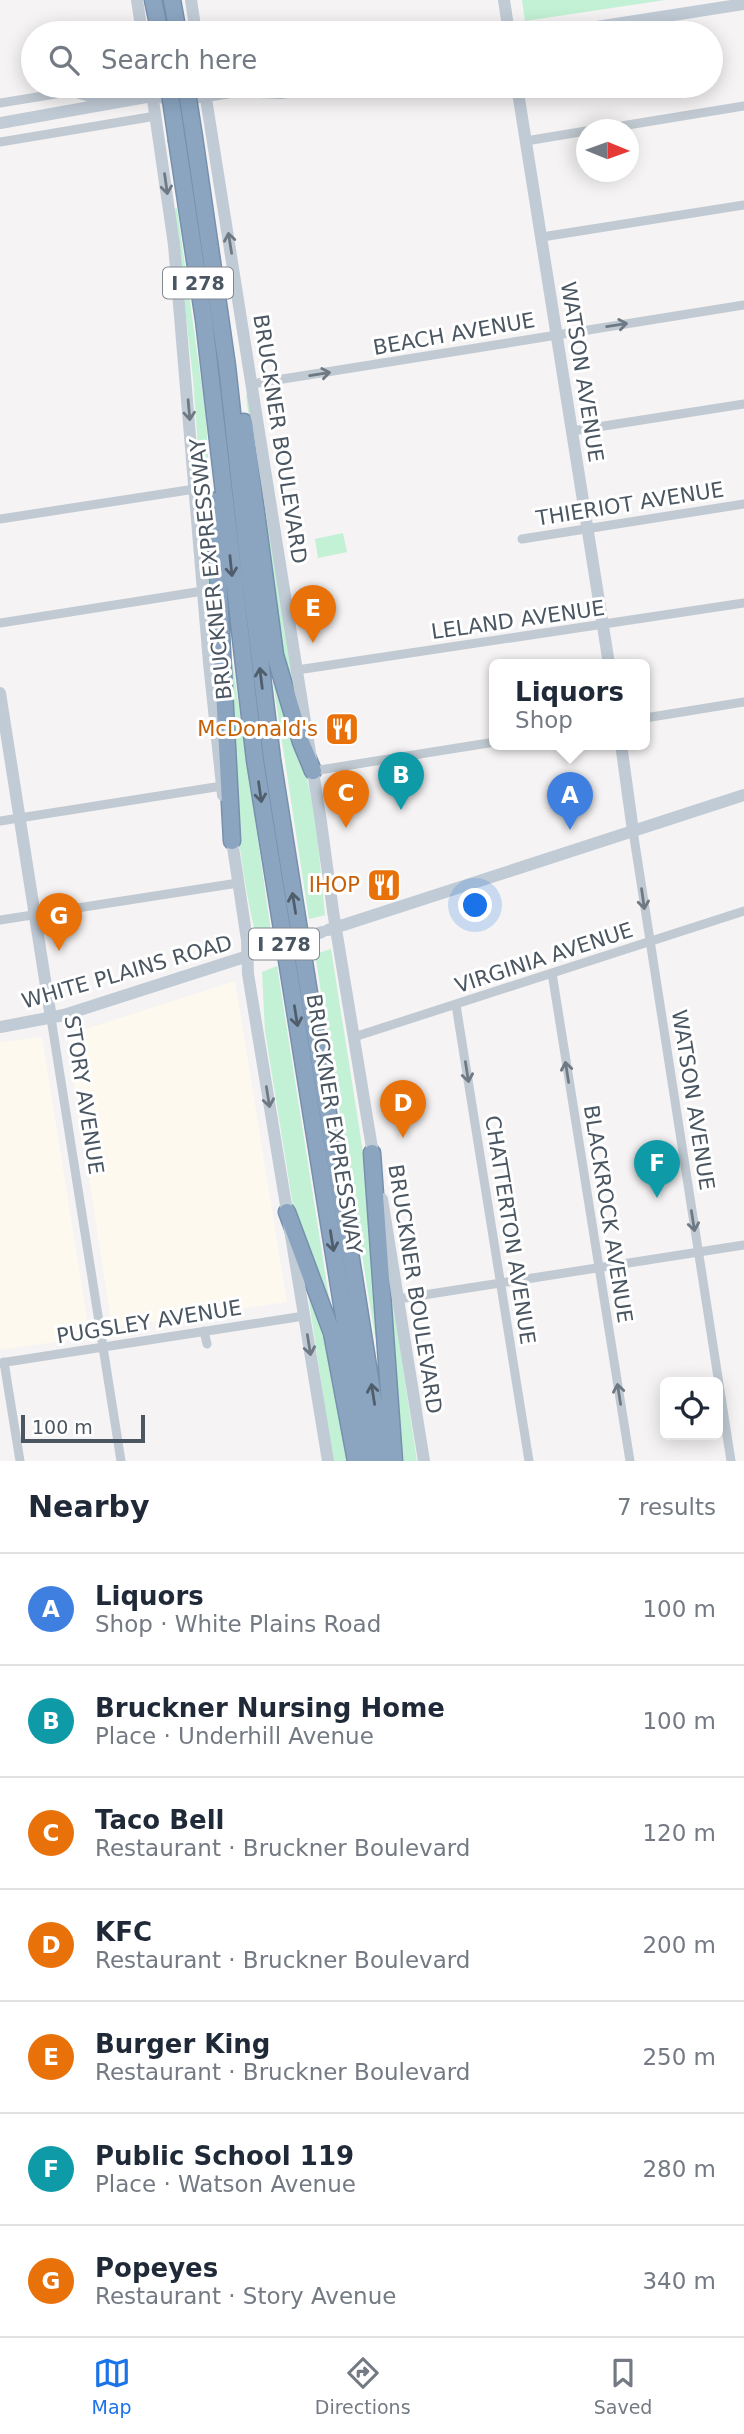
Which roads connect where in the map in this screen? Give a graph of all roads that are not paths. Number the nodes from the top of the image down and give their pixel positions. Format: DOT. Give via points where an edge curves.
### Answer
graph roads {
  1 [pos="137,0"];
  2 [pos="155,0"];
  3 [pos="172,0"];
  4 [pos="191,0"];
  5 [pos="504,0"];
  6 [pos="744,4"];
  7 [pos="140,21"];
  8 [pos="159,21"];
  9 [pos="176,21"];
  10 [pos="194,21"];
  11 [pos="507,21"];
  12 [pos="635,21"];
  13 [pos="31,98"];
  14 [pos="96,98"];
  15 [pos="128,98"];
  16 [pos="152,98"];
  17 [pos="171,98"];
  18 [pos="188,98"];
  19 [pos="206,98"];
  20 [pos="519,98"];
  21 [pos="0,103"];
  22 [pos="112,103"];
  23 [pos="744,106"];
  24 [pos="156,116"];
  25 [pos="0,123"];
  26 [pos="639,123"];
  27 [pos="576,133"];
  28 [pos="526,141"];
  29 [pos="0,142"];
  30 [pos="744,205"];
  31 [pos="542,237"];
  32 [pos="744,305"];
  33 [pos="557,334"];
  34 [pos="228,366"];
  35 [pos="252,384"];
  36 [pos="744,404"];
  37 [pos="216,425"];
  38 [pos="572,431"];
  39 [pos="195,489"];
  40 [pos="744,503"];
  41 [pos="0,519"];
  42 [pos="587,528"];
  43 [pos="522,539"];
  44 [pos="203,591"];
  45 [pos="744,603"];
  46 [pos="0,622"];
  47 [pos="603,625"];
  48 [pos="608,659"];
  49 [pos="297,670"];
  50 [pos="0,694"];
  51 [pos="744,702"];
  52 [pos="650,717"];
  53 [pos="2,721"];
  54 [pos="489,743"];
  55 [pos="622,750"];
  56 [pos="313,771"];
  57 [pos="222,786"];
  58 [pos="744,795"];
  59 [pos="20,818"];
  60 [pos="0,821"];
  61 [pos="633,831"];
  62 [pos="232,841"];
  63 [pos="238,883"];
  64 [pos="744,911"];
  65 [pos="35,914"];
  66 [pos="0,919"];
  67 [pos="335,928"];
  68 [pos="649,942"];
  69 [pos="247,956"];
  70 [pos="552,973"];
  71 [pos="456,1005"];
  72 [pos="51,1018"];
  73 [pos="0,1027"];
  74 [pos="354,1037"];
  75 [pos="372,1153"];
  76 [pos="287,1212"];
  77 [pos="744,1245"];
  78 [pos="698,1252"];
  79 [pos="599,1268"];
  80 [pos="501,1283"];
  81 [pos="398,1299"];
  82 [pos="304,1316"];
  83 [pos="204,1331"];
  84 [pos="207,1344"];
  85 [pos="103,1348"];
  86 [pos="2,1363"];
  87 [pos="20,1461"];
  88 [pos="121,1461"];
  89 [pos="328,1461"];
  90 [pos="356,1461"];
  91 [pos="367,1461"];
  92 [pos="383,1461"];
  93 [pos="394,1461"];
  94 [pos="424,1461"];
  95 [pos="529,1461"];
  96 [pos="630,1461"];
  97 [pos="732,1461"];
  1 -- 7 [label="main road"];
  2 -- 8 [label="highway"];
  3 -- 9 [label="highway"];
  4 -- 10 [label="main road"];
  5 -- 11 [label="main road"];
  6 -- 12 [label="main road"];
  13 -- 21 [label="street"];
  14 -- 22 [label="main road"];
  15 -- 22 [label="main road"];
  16 -- 24 [label="main road"];
  17 -- 37 [label="highway, BRUCKNER EXPRESSWAY / I 278, bridge"];
  18 -- 34 [label="highway, BRUCKNER EXPRESSWAY / I 278, bridge"];
  35 -- 19 [label="main road, BRUCKNER BOULEVARD, one-way"];
  20 -- 28 [label="main road, WATSON AVENUE"];
  22 -- 25 [label="main road"];
  23 -- 26 [label="street"];
  24 -- 29 [label="street"];
  24 -- 39 [label="main road, one-way" via="174,246"];
  27 -- 28 [label="street"];
  28 -- 31 [label="main road, WATSON AVENUE"];
  30 -- 31 [label="street"];
  31 -- 33 [label="main road, WATSON AVENUE"];
  33 -- 32 [label="street, BEACH AVENUE, one-way"];
  35 -- 33 [label="street, BEACH AVENUE, one-way"];
  33 -- 38 [label="main road, WATSON AVENUE"];
  34 -- 56 [label="highway" via="244,422 275,655"];
  92 -- 34 [label="highway, BRUCKNER EXPRESSWAY / I 278, one-way" via="274,770"];
  35 -- 49 [label="main road, BRUCKNER BOULEVARD"];
  36 -- 38 [label="street"];
  37 -- 62 [label="highway" via="214,485"];
  37 -- 91 [label="highway, BRUCKNER EXPRESSWAY / I 278, one-way" via="259,783"];
  38 -- 42 [label="main road, WATSON AVENUE"];
  39 -- 41 [label="street"];
  39 -- 44 [label="main road"];
  40 -- 42 [label="street, THIERIOT AVENUE"];
  42 -- 43 [label="street, THIERIOT AVENUE"];
  42 -- 47 [label="main road, WATSON AVENUE"];
  44 -- 46 [label="street"];
  44 -- 57 [label="main road"];
  45 -- 47 [label="street, LELAND AVENUE"];
  47 -- 48 [label="main road, WATSON AVENUE"];
  47 -- 49 [label="street, LELAND AVENUE"];
  49 -- 56 [label="main road, BRUCKNER BOULEVARD"];
  50 -- 53 [label="main road, STORY AVENUE"];
  51 -- 52 [label="street"];
  53 -- 59 [label="main road, STORY AVENUE"];
  54 -- 56 [label="street"];
  55 -- 61 [label="main road, WATSON AVENUE"];
  56 -- 67 [label="main road, BRUCKNER BOULEVARD"];
  57 -- 59 [label="street"];
  57 -- 62 [label="main road"];
  58 -- 61 [label="main road, WHITE PLAINS ROAD"];
  59 -- 60 [label="street"];
  59 -- 65 [label="main road, STORY AVENUE"];
  61 -- 67 [label="main road, WHITE PLAINS ROAD"];
  61 -- 68 [label="street, WATSON AVENUE, one-way"];
  62 -- 63 [label="main road"];
  63 -- 65 [label="street"];
  63 -- 69 [label="main road"];
  64 -- 68 [label="street, VIRGINIA AVENUE"];
  65 -- 66 [label="street"];
  65 -- 72 [label="main road, STORY AVENUE"];
  67 -- 69 [label="main road, WHITE PLAINS ROAD, bridge"];
  67 -- 74 [label="main road, BRUCKNER BOULEVARD"];
  68 -- 70 [label="street, VIRGINIA AVENUE"];
  68 -- 78 [label="street, WATSON AVENUE, one-way"];
  69 -- 72 [label="main road, WHITE PLAINS ROAD"];
  69 -- 76 [label="main road, one-way"];
  70 -- 71 [label="street, VIRGINIA AVENUE"];
  79 -- 70 [label="street, BLACKROCK AVENUE, one-way"];
  71 -- 74 [label="street, VIRGINIA AVENUE"];
  71 -- 80 [label="street, CHATTERTON AVENUE, one-way"];
  72 -- 73 [label="main road, WHITE PLAINS ROAD"];
  72 -- 85 [label="street, STORY AVENUE"];
  74 -- 75 [label="main road, BRUCKNER BOULEVARD"];
  75 -- 81 [label="main road, BRUCKNER BOULEVARD"];
  75 -- 93 [label="highway"];
  76 -- 82 [label="main road"];
  76 -- 90 [label="highway" via="332,1333"];
  77 -- 78 [label="street"];
  78 -- 79 [label="street"];
  78 -- 97 [label="street, WATSON AVENUE"];
  79 -- 80 [label="street"];
  96 -- 79 [label="street, BLACKROCK AVENUE, one-way"];
  80 -- 81 [label="street"];
  80 -- 95 [label="street, CHATTERTON AVENUE"];
  81 -- 94 [label="main road, BRUCKNER BOULEVARD"];
  82 -- 83 [label="street, PUGSLEY AVENUE"];
  82 -- 89 [label="main road, one-way"];
  83 -- 84 [label="street"];
  83 -- 85 [label="street, PUGSLEY AVENUE"];
  85 -- 86 [label="street, PUGSLEY AVENUE"];
  85 -- 88 [label="street, STORY AVENUE"];
  86 -- 87 [label="street"];
}
